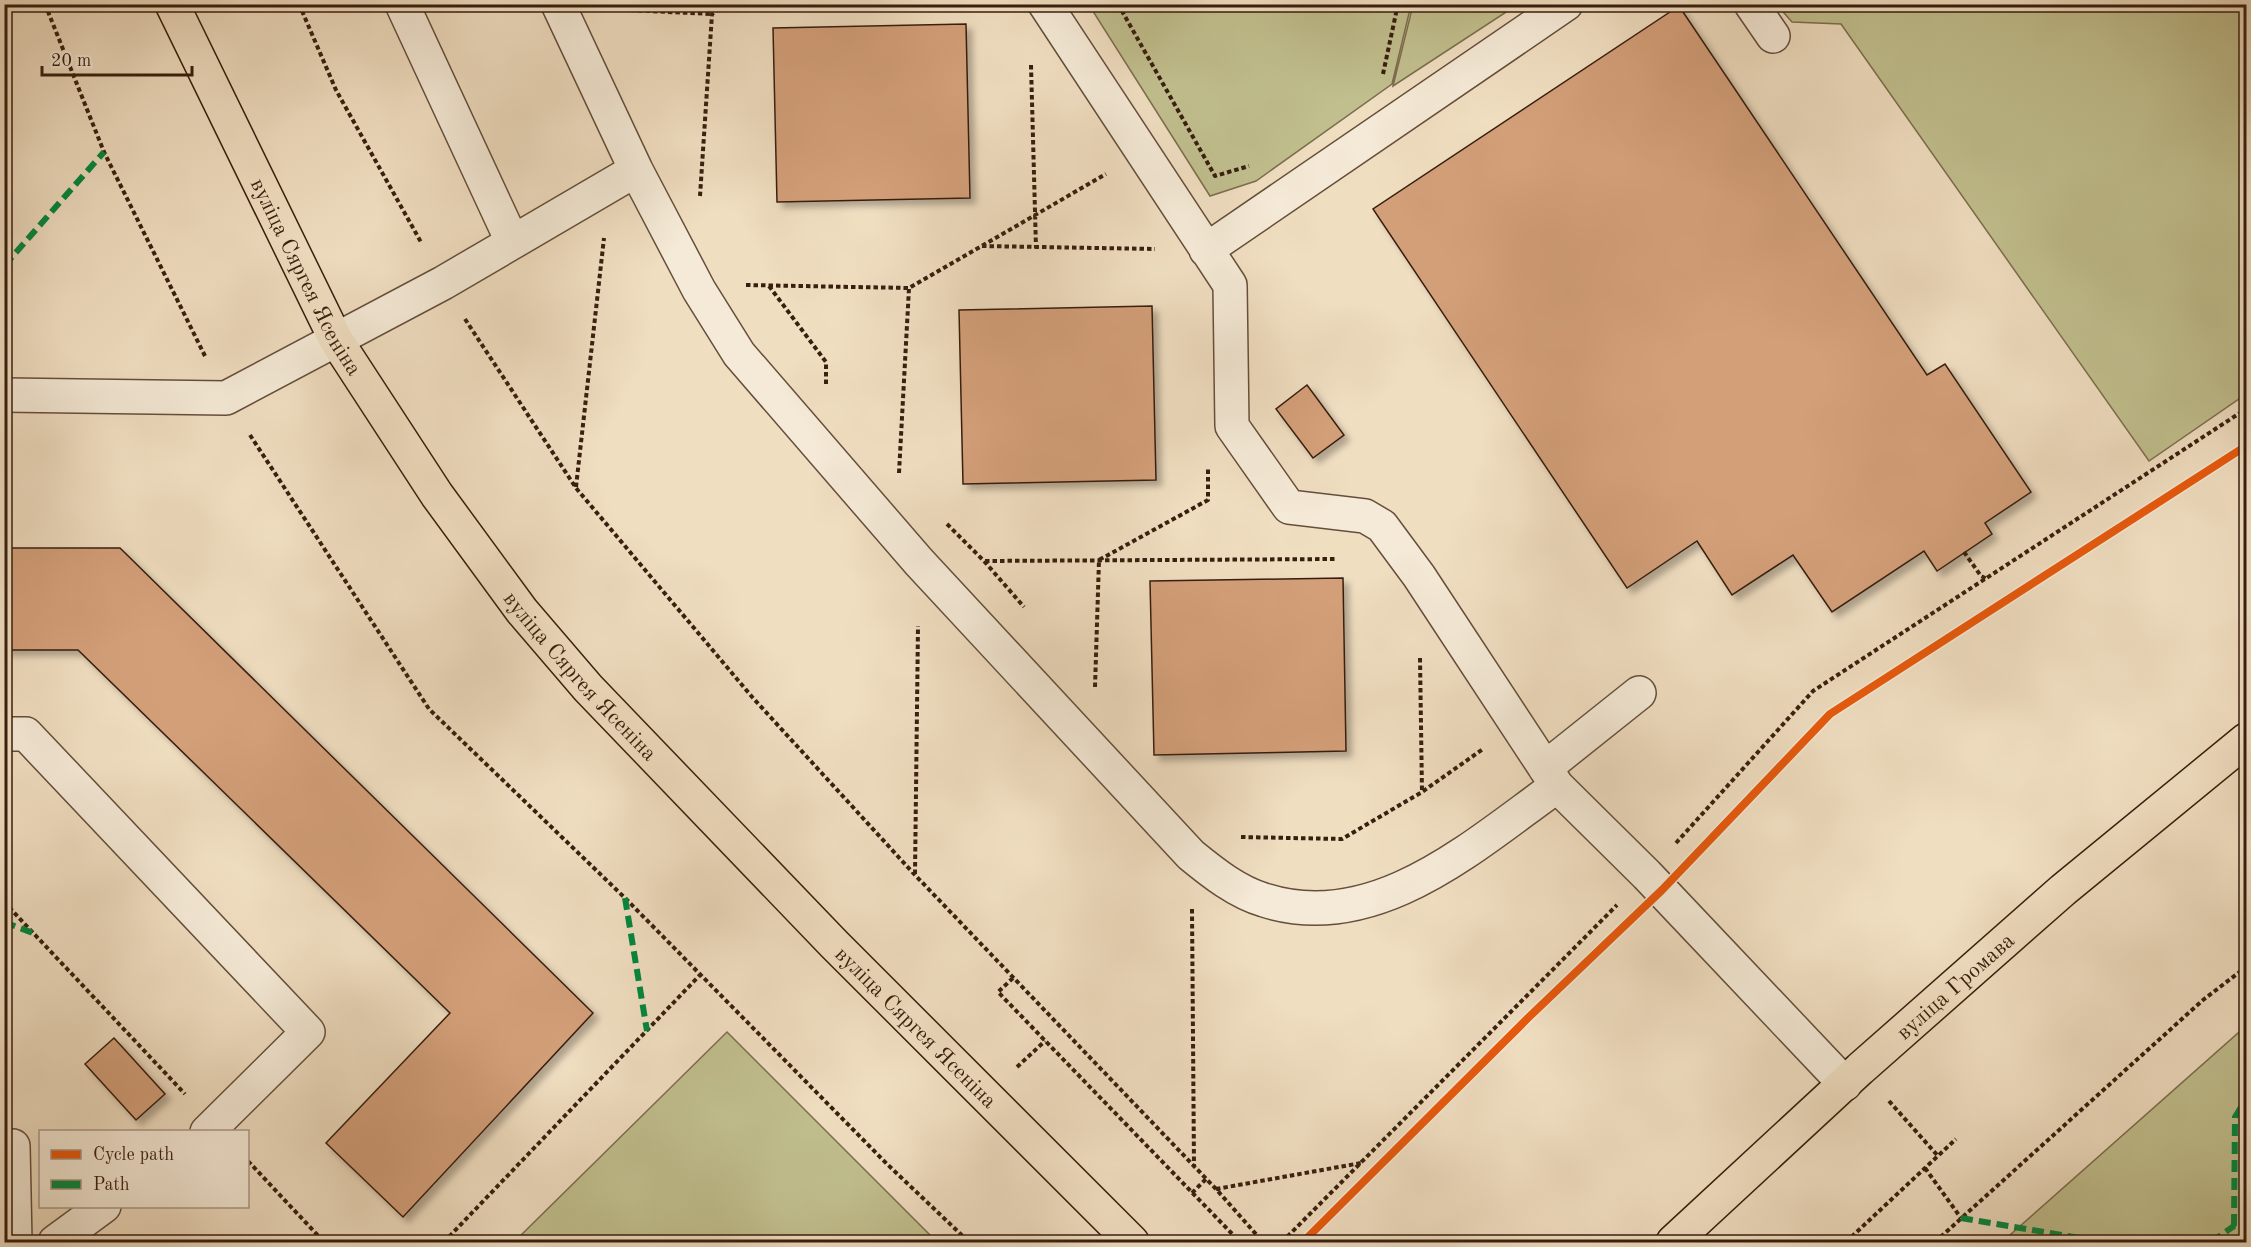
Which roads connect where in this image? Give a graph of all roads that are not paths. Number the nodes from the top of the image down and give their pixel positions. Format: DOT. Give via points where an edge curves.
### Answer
graph roads {
  1 [pos="172,4"];
  2 [pos="402,4"];
  3 [pos="558,4"];
  4 [pos="1045,4"];
  5 [pos="1566,4"];
  6 [pos="1751,4"];
  7 [pos="1773,36"];
  8 [pos="636,170"];
  9 [pos="512,241"];
  10 [pos="1206,250"];
  11 [pos="336,340"];
  12 [pos="4,395"];
  13 [pos="1639,693"];
  14 [pos="4,734"];
  15 [pos="2247,740"];
  16 [pos="1551,777"];
  17 [pos="1852,1077"];
  18 [pos="211,1129"];
  19 [pos="13,1146"];
  20 [pos="101,1208"];
  21 [pos="15,1242"];
  22 [pos="55,1242"];
  23 [pos="1132,1242"];
  24 [pos="1673,1242"];
  1 -- 11 [label="main road, вуліца Сяргея Ясеніна"];
  2 -- 9 [label="lane"];
  3 -- 8 [label="lane"];
  4 -- 10 [label="lane"];
  5 -- 10 [label="lane"];
  6 -- 7 [label="lane"];
  8 -- 9 [label="lane"];
  8 -- 16 [label="lane" via="699,290 739,354 919,562 1191,855 1223,880 1264,900 1311,909 1350,906 1391,893 1454,860"];
  9 -- 11 [label="lane"];
  10 -- 16 [label="lane" via="1230,285 1232,426 1289,507 1365,516 1382,526"];
  11 -- 12 [label="lane" via="226,398"];
  11 -- 23 [label="main road, вуліца Сяргея Ясеніна" via="437,495 522,611 588,688 834,944"];
  13 -- 16 [label="lane"];
  14 -- 18 [label="lane" via="26,734 308,1032"];
  15 -- 17 [label="main road, вуліца Громава" via="2062,890"];
  16 -- 17 [label="lane"];
  17 -- 24 [label="main road, вуліца Громава"];
  19 -- 21 [label="lane"];
  20 -- 22 [label="lane"];
}
